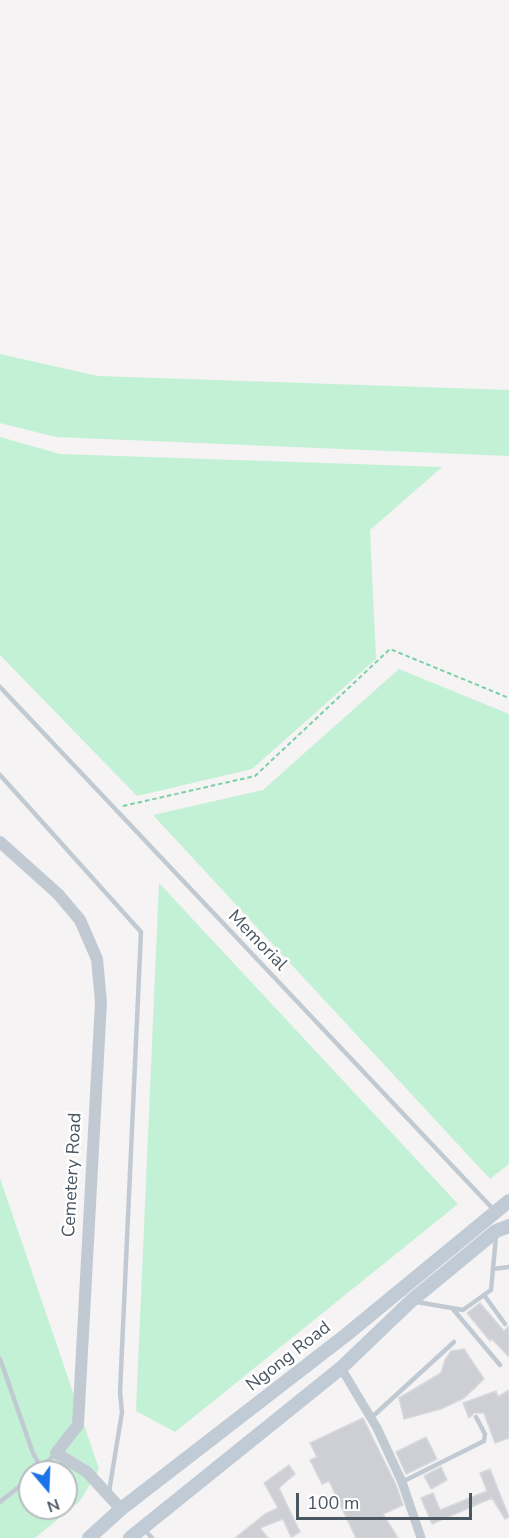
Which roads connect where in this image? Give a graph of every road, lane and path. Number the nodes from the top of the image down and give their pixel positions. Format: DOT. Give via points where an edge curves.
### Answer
graph roads {
  1 [pos="0,687"];
  2 [pos="509,698"];
  3 [pos="0,775"];
  4 [pos="112,809"];
  5 [pos="0,842"];
  6 [pos="509,1201"];
  7 [pos="496,1212"];
  8 [pos="503,1228"];
  9 [pos="509,1267"];
  10 [pos="493,1269"];
  11 [pos="484,1295"];
  12 [pos="411,1301"];
  13 [pos="452,1308"];
  14 [pos="505,1324"];
  15 [pos="454,1342"];
  16 [pos="0,1359"];
  17 [pos="500,1365"];
  18 [pos="341,1368"];
  19 [pos="476,1417"];
  20 [pos="371,1418"];
  21 [pos="56,1453"];
  22 [pos="35,1460"];
  23 [pos="49,1460"];
  24 [pos="402,1482"];
  25 [pos="18,1488"];
  26 [pos="108,1494"];
  27 [pos="0,1502"];
  28 [pos="121,1509"];
  29 [pos="148,1533"];
  30 [pos="89,1538"];
  31 [pos="130,1538"];
  32 [pos="422,1538"];
  1 -- 4 [label="lane, Memorial"];
  2 -- 4 [label="path" via="390,649 255,776"];
  3 -- 26 [label="lane" via="141,932 122,1412"];
  4 -- 7 [label="lane, Memorial"];
  5 -- 21 [label="street, Cemetery Road" via="58,894 80,920 97,959 101,1002 78,1425"];
  6 -- 7 [label="main road, Ngong Road"];
  7 -- 28 [label="main road, Ngong Road" via="346,1335"];
  8 -- 10 [label="lane"];
  8 -- 12 [label="main road"];
  9 -- 10 [label="lane"];
  10 -- 11 [label="lane" via="491,1290"];
  11 -- 13 [label="lane" via="464,1310"];
  11 -- 14 [label="lane"];
  12 -- 13 [label="lane"];
  12 -- 18 [label="main road"];
  13 -- 17 [label="lane"];
  15 -- 20 [label="lane"];
  16 -- 22 [label="lane"];
  18 -- 20 [label="street"];
  18 -- 29 [label="main road"];
  19 -- 24 [label="lane" via="485,1434 484,1441"];
  20 -- 24 [label="street"];
  21 -- 23 [label="lane"];
  21 -- 26 [label="street" via="87,1472"];
  24 -- 32 [label="street"];
  25 -- 27 [label="lane"];
  26 -- 28 [label="street"];
  28 -- 30 [label="main road, Ngong Road"];
  29 -- 31 [label="main road"];
}
